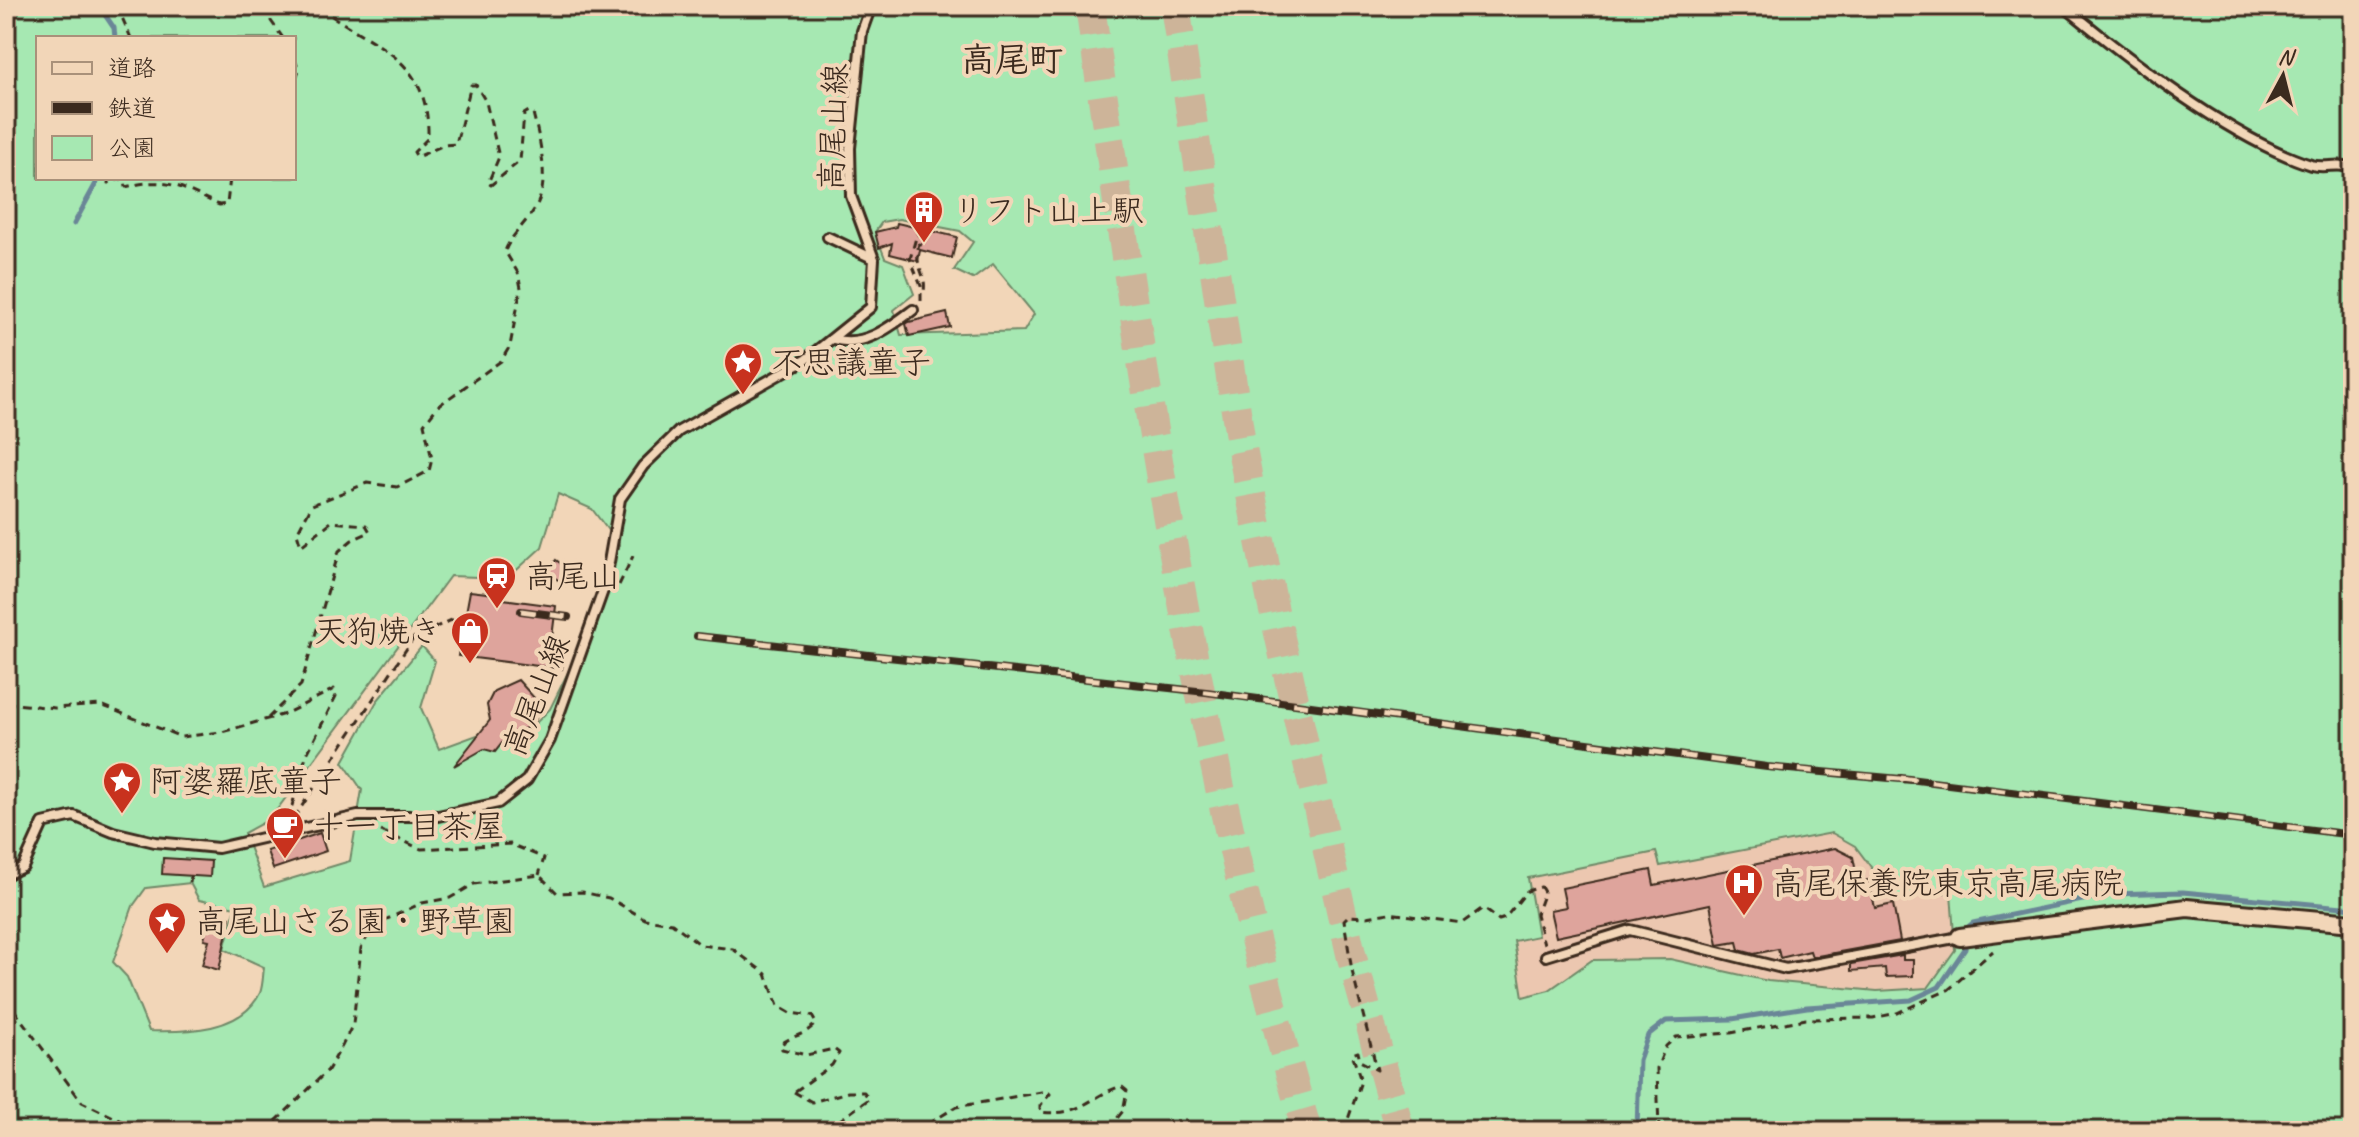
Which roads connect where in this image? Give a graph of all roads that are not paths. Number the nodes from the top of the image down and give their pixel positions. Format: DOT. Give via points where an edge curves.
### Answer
graph roads {
  1 [pos="871,6"];
  2 [pos="2064,6"];
  3 [pos="2353,168"];
  4 [pos="828,237"];
  5 [pos="874,259"];
  6 [pos="913,310"];
  7 [pos="833,339"];
  8 [pos="6,875"];
  9 [pos="2353,923"];
  10 [pos="1968,936"];
  11 [pos="1546,956"];
  1 -- 5 [label="lane, 高尾山線" via="860,42 851,180 856,216"];
  2 -- 3 [label="lane" via="2120,51 2251,138 2314,166"];
  4 -- 5 [label="lane"];
  5 -- 7 [label="lane, 高尾山線" via="871,307"];
  6 -- 7 [label="lane" via="855,343"];
  7 -- 8 [label="lane, 高尾山線" via="679,431 643,466 620,499 605,585 550,740 527,780 498,803 438,816 358,816 218,848 113,832 74,816 43,823 23,867"];
  9 -- 10 [label="street" via="2187,908"];
  10 -- 11 [label="lane" via="1786,969 1630,930"];
}
